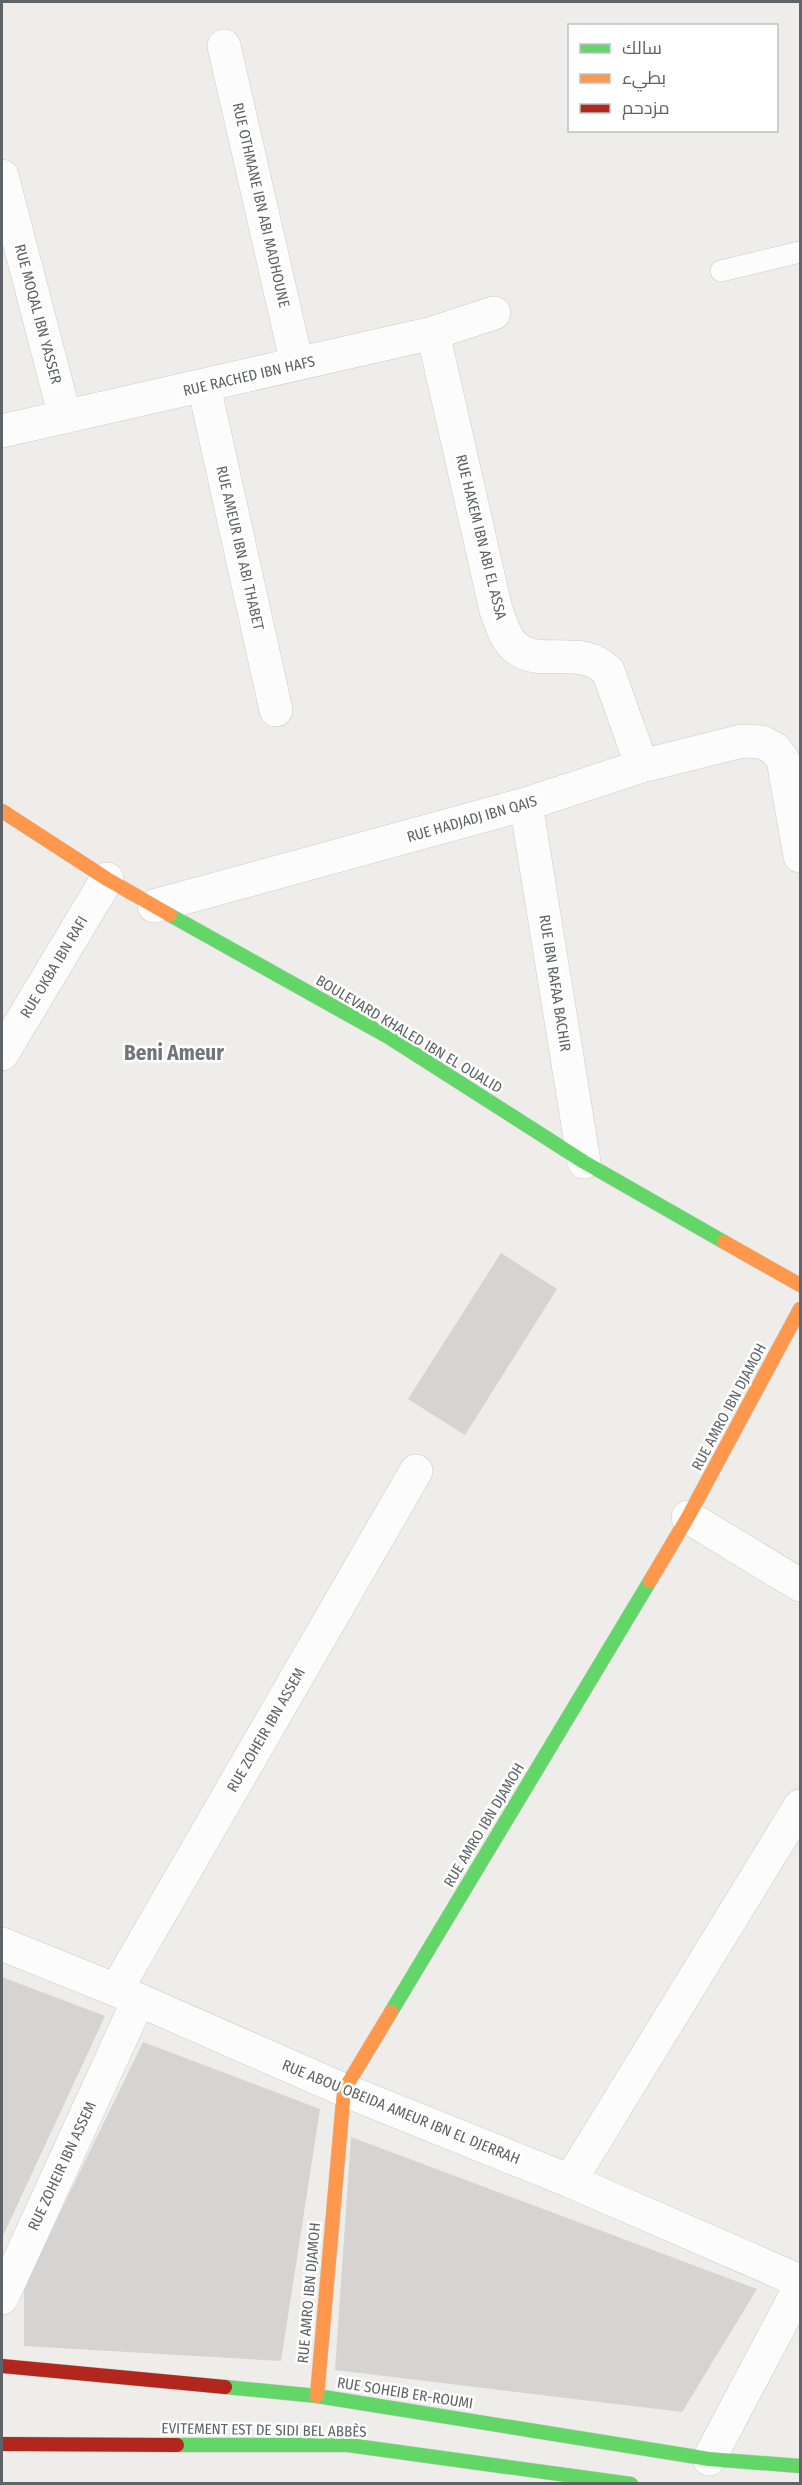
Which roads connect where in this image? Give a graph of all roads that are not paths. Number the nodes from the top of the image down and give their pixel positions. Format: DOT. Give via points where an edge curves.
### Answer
graph roads {
  1 [pos="224,46"];
  2 [pos="2,176"];
  3 [pos="801,252"];
  4 [pos="721,271"];
  5 [pos="494,314"];
  6 [pos="433,333"];
  7 [pos="297,364"];
  8 [pos="204,386"];
  9 [pos="65,417"];
  10 [pos="2,431"];
  11 [pos="276,710"];
  12 [pos="642,766"];
  13 [pos="526,804"];
  14 [pos="2,811"];
  15 [pos="801,856"];
  16 [pos="107,879"];
  17 [pos="154,906"];
  18 [pos="2,1054"];
  19 [pos="584,1161"];
  20 [pos="801,1285"];
  21 [pos="801,1310"];
  22 [pos="416,1471"];
  23 [pos="688,1516"];
  24 [pos="801,1585"];
  25 [pos="801,1806"];
  26 [pos="2,1944"];
  27 [pos="127,1995"];
  28 [pos="344,2090"];
  29 [pos="570,2181"];
  30 [pos="801,2281"];
  31 [pos="801,2287"];
  32 [pos="2,2298"];
  33 [pos="2,2366"];
  34 [pos="317,2396"];
  35 [pos="2,2444"];
  36 [pos="709,2459"];
  37 [pos="801,2466"];
  38 [pos="631,2484"];
  1 -- 7 [label="street, RUE OTHMANE IBN ABI MADHOUNE"];
  2 -- 9 [label="street, RUE MOQAL IBN YASSER"];
  3 -- 4 [label="lane"];
  5 -- 6 [label="street, RUE RACHED IBN HAFS"];
  6 -- 7 [label="street, RUE RACHED IBN HAFS"];
  6 -- 12 [label="street, RUE HAKEM IBN ABI EL ASSA" via="496,610 506,635 516,648 531,655 584,657 599,662 608,671"];
  7 -- 8 [label="street, RUE RACHED IBN HAFS"];
  8 -- 9 [label="street, RUE RACHED IBN HAFS"];
  8 -- 11 [label="street, RUE AMEUR IBN ABI THABET"];
  9 -- 10 [label="street, RUE RACHED IBN HAFS"];
  12 -- 13 [label="street, RUE HADJADJ IBN QAIS"];
  12 -- 15 [label="street, RUE HADJADJ IBN QAIS" via="742,741 762,741 783,760"];
  13 -- 17 [label="street, RUE HADJADJ IBN QAIS"];
  13 -- 19 [label="street, RUE IBN RAFAA BACHIR"];
  14 -- 16 [label="main road, BOULEVARD KHALED IBN EL OUALID"];
  16 -- 17 [label="main road, BOULEVARD KHALED IBN EL OUALID"];
  16 -- 18 [label="street, RUE OKBA IBN RAFI"];
  17 -- 19 [label="main road, BOULEVARD KHALED IBN EL OUALID" via="390,1038"];
  19 -- 20 [label="main road, BOULEVARD KHALED IBN EL OUALID"];
  21 -- 23 [label="main road, RUE AMRO IBN DJAMOH"];
  22 -- 27 [label="street, RUE ZOHEIR IBN ASSEM"];
  23 -- 24 [label="street"];
  23 -- 28 [label="main road, RUE AMRO IBN DJAMOH"];
  25 -- 29 [label="street"];
  26 -- 27 [label="street, RUE ABOU OBEIDA AMEUR IBN EL DJERRAH"];
  27 -- 28 [label="street, RUE ABOU OBEIDA AMEUR IBN EL DJERRAH"];
  27 -- 32 [label="street, RUE ZOHEIR IBN ASSEM"];
  28 -- 29 [label="street, RUE ABOU OBEIDA AMEUR IBN EL DJERRAH"];
  28 -- 34 [label="main road, RUE AMRO IBN DJAMOH"];
  29 -- 30 [label="street, RUE ABOU OBEIDA AMEUR IBN EL DJERRAH"];
  31 -- 36 [label="street"];
  33 -- 34 [label="main road, RUE SOHEIB ER-ROUMI"];
  34 -- 36 [label="main road, RUE SOHEIB ER-ROUMI"];
  35 -- 38 [label="main road, EVITEMENT EST DE SIDI BEL ABBÈS" via="348,2445"];
  36 -- 37 [label="main road, RUE SOHEIB ER-ROUMI"];
}
